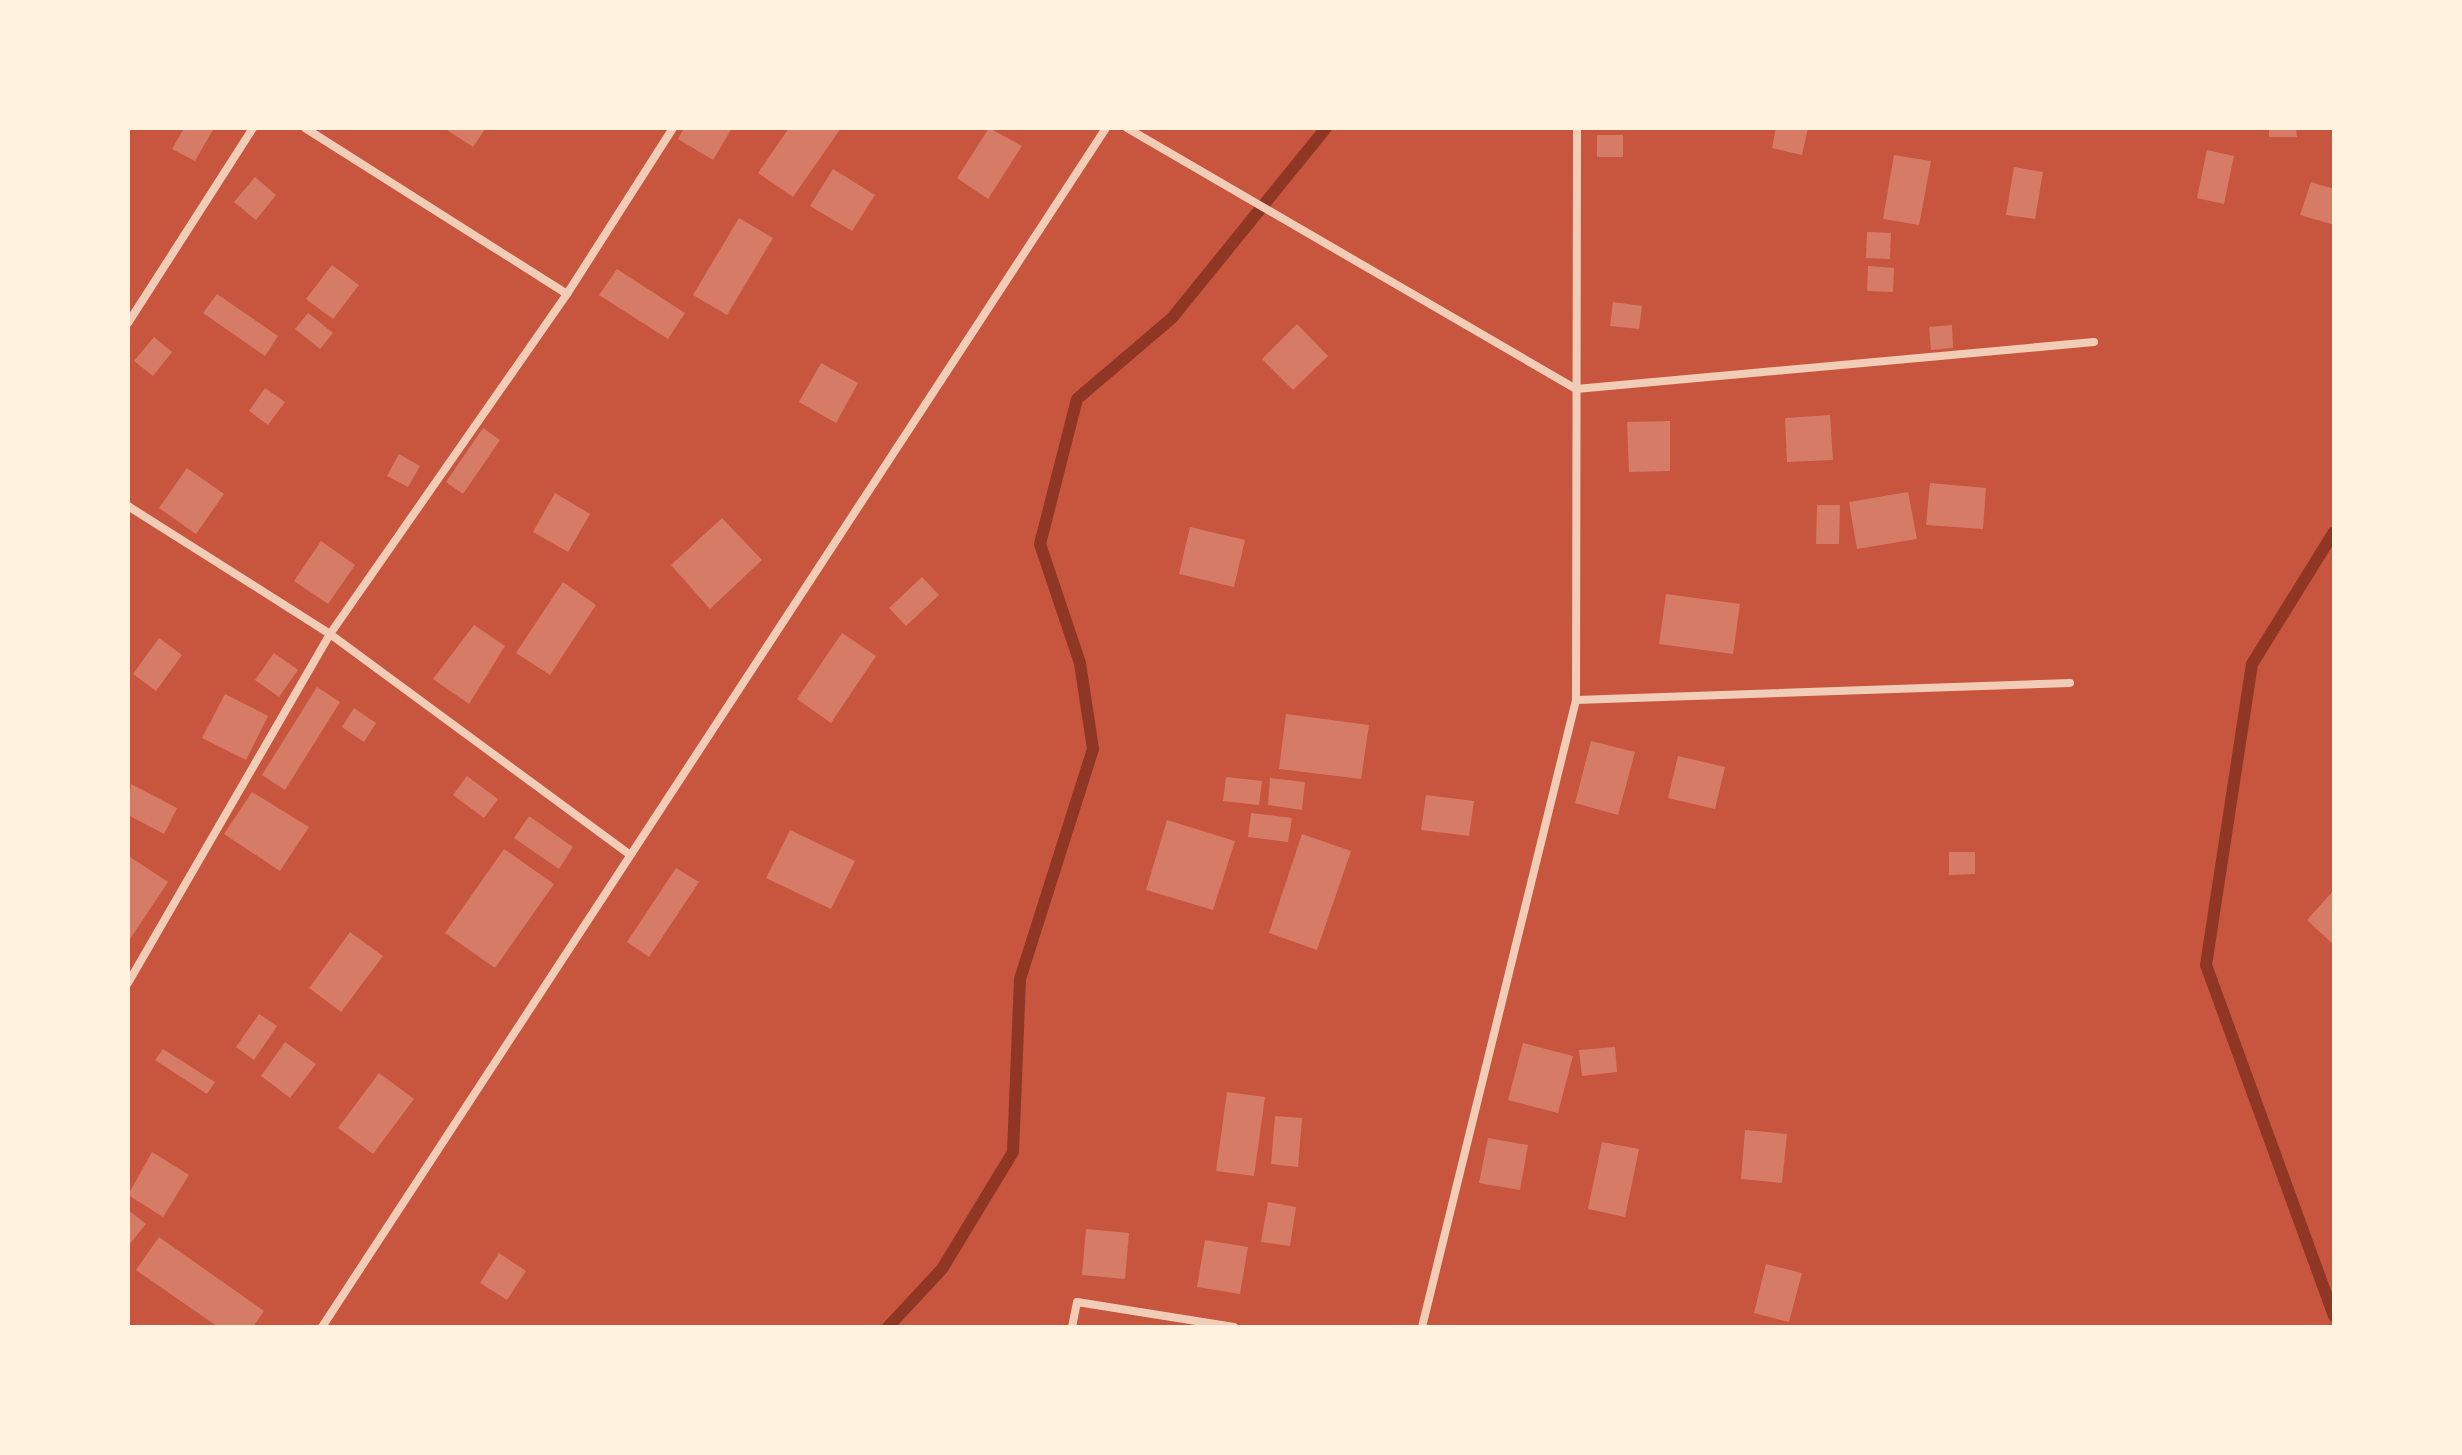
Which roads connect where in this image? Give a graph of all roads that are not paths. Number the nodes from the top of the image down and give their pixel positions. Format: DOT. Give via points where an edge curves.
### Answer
graph roads {
  1 [pos="253,128"];
  2 [pos="305,128"];
  3 [pos="673,128"];
  4 [pos="1106,128"];
  5 [pos="1127,128"];
  6 [pos="1577,128"];
  7 [pos="567,294"];
  8 [pos="128,323"];
  9 [pos="2094,342"];
  10 [pos="1576,389"];
  11 [pos="128,506"];
  12 [pos="330,634"];
  13 [pos="2070,683"];
  14 [pos="1576,700"];
  15 [pos="629,854"];
  16 [pos="128,983"];
  17 [pos="322,1327"];
  18 [pos="1072,1327"];
  19 [pos="1234,1327"];
  20 [pos="1422,1327"];
  1 -- 8 [label="street"];
  2 -- 7 [label="street"];
  3 -- 7 [label="street"];
  4 -- 15 [label="street"];
  5 -- 10 [label="street"];
  6 -- 10 [label="street"];
  7 -- 12 [label="street"];
  9 -- 10 [label="street"];
  10 -- 14 [label="street"];
  11 -- 12 [label="street"];
  12 -- 15 [label="street"];
  12 -- 16 [label="street"];
  13 -- 14 [label="street"];
  14 -- 20 [label="street"];
  15 -- 17 [label="street"];
  18 -- 19 [label="street" via="1077,1302"];
}
